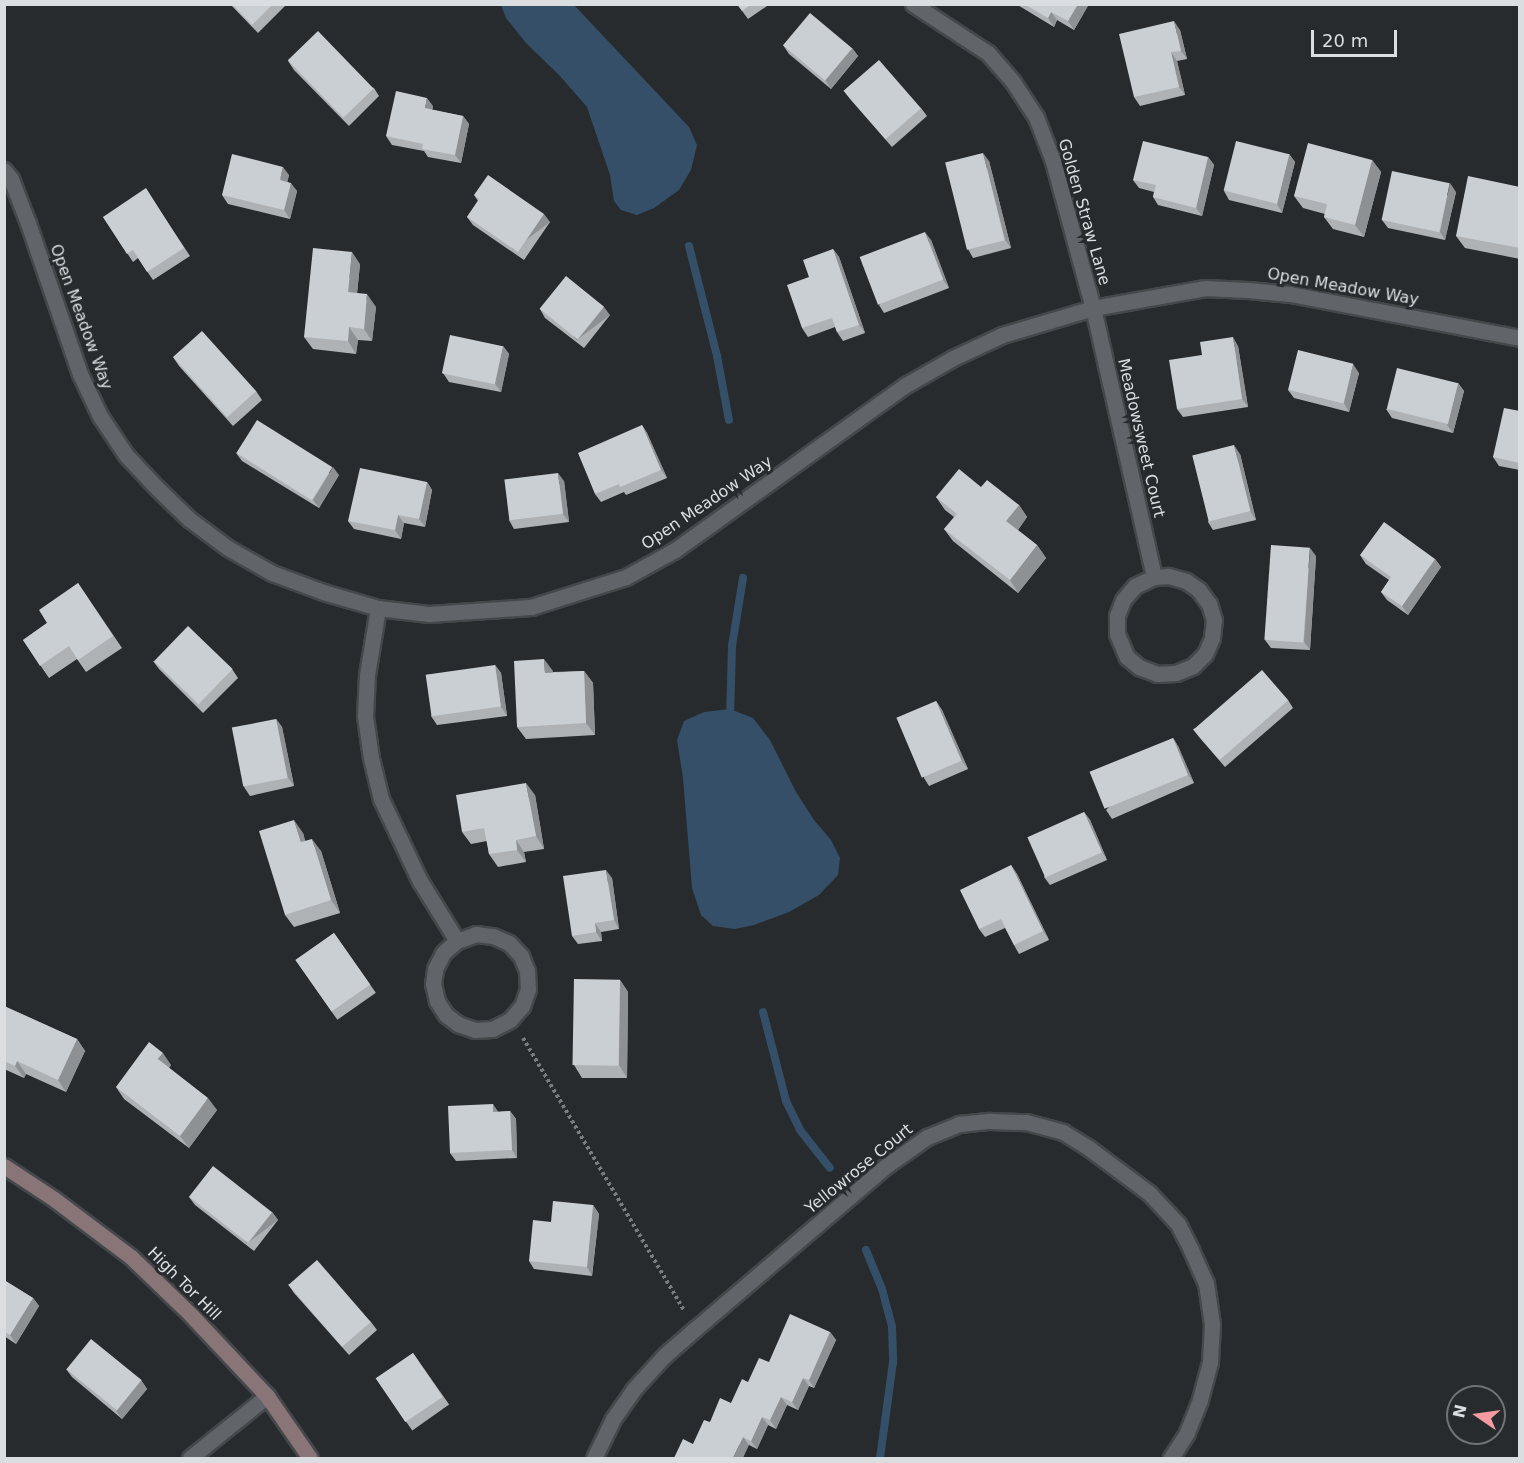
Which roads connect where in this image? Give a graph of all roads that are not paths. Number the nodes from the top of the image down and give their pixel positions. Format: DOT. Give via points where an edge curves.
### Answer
graph roads {
  1 [pos="913,4"];
  2 [pos="4,170"];
  3 [pos="1093,308"];
  4 [pos="1520,338"];
  5 [pos="1154,577"];
  6 [pos="378,608"];
  7 [pos="457,941"];
  8 [pos="4,1166"];
  9 [pos="267,1396"];
  10 [pos="190,1458"];
  11 [pos="309,1458"];
  12 [pos="594,1458"];
  13 [pos="1171,1458"];
  1 -- 3 [label="street, Golden Straw Lane" via="988,53 1036,117 1053,161"];
  2 -- 6 [label="street, Open Meadow Way" via="28,223 80,374 100,416 126,455 189,519 228,548 272,573"];
  3 -- 4 [label="street, Open Meadow Way" via="1204,288 1248,290 1290,294"];
  3 -- 5 [label="street, Meadowsweet Court"];
  3 -- 6 [label="street, Open Meadow Way" via="1002,335 904,386 675,550 626,578 531,607 429,614"];
  5 -- 5 [label="street" via="1186,581 1199,590 1214,620 1205,654 1193,666 1176,673 1157,674 1139,667 1127,657 1117,634 1117,615 1123,600 1135,586"];
  6 -- 7 [label="street" via="366,675 370,758 386,809 420,881"];
  7 -- 7 [label="street" via="476,934 493,936 509,943 521,956 528,989 522,1006 510,1020 492,1029 475,1030 446,1015 437,1001 435,969 443,953"];
  8 -- 9 [label="street, High Tor Hill" via="131,1257"];
  9 -- 10 [label="street"];
  9 -- 11 [label="street, High Tor Hill"];
  12 -- 13 [label="street, Yellowrose Court" via="613,1419 664,1355 886,1166 927,1137 959,1124 990,1120 1026,1122 1063,1132 1149,1193 1178,1224 1206,1283 1212,1324 1210,1362 1200,1400 1187,1433"];
}
